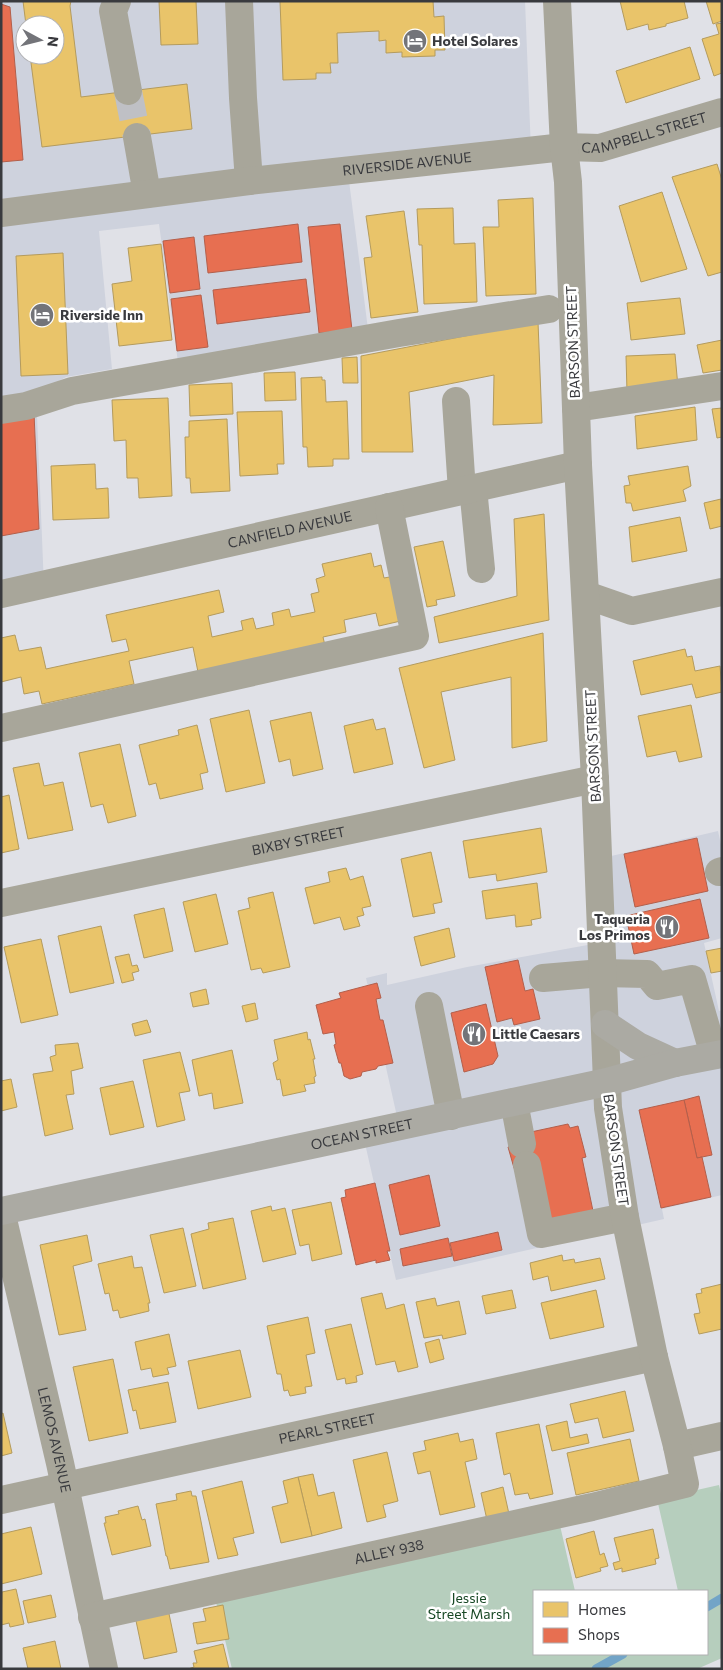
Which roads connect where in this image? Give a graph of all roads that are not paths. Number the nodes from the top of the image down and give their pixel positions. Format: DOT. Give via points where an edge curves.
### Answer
graph roads {
  1 [pos="117,1"];
  2 [pos="239,1"];
  3 [pos="557,1"];
  4 [pos="128,91"];
  5 [pos="722,112"];
  6 [pos="137,137"];
  7 [pos="564,147"];
  8 [pos="249,181"];
  9 [pos="147,194"];
  10 [pos="1,213"];
  11 [pos="549,309"];
  12 [pos="722,386"];
  13 [pos="456,401"];
  14 [pos="576,408"];
  15 [pos="1,410"];
  16 [pos="578,465"];
  17 [pos="468,489"];
  18 [pos="389,507"];
  19 [pos="481,569"];
  20 [pos="722,592"];
  21 [pos="1,594"];
  22 [pos="586,595"];
  23 [pos="1,728"];
  24 [pos="594,779"];
  25 [pos="1,903"];
  26 [pos="602,973"];
  27 [pos="543,978"];
  28 [pos="429,1006"];
  29 [pos="605,1024"];
  30 [pos="718,1054"];
  31 [pos="675,1063"];
  32 [pos="606,1082"];
  33 [pos="514,1102"];
  34 [pos="451,1116"];
  35 [pos="1,1211"];
  36 [pos="625,1217"];
  37 [pos="654,1357"];
  38 [pos="722,1436"];
  39 [pos="677,1446"];
  40 [pos="685,1484"];
  41 [pos="65,1486"];
  42 [pos="1,1500"];
  43 [pos="92,1618"];
  44 [pos="104,1669"];
  1 -- 4 [label="street" via="114,11"];
  2 -- 8 [label="street"];
  3 -- 7 [label="street, BARSON STREET"];
  5 -- 7 [label="street, CAMPBELL STREET" via="600,148"];
  6 -- 9 [label="street"];
  7 -- 8 [label="street, RIVERSIDE AVENUE"];
  7 -- 14 [label="street, BARSON STREET"];
  8 -- 9 [label="street, RIVERSIDE AVENUE"];
  9 -- 10 [label="street, RIVERSIDE AVENUE"];
  11 -- 15 [label="street" via="72,391 26,406"];
  12 -- 14 [label="street"];
  13 -- 17 [label="street"];
  14 -- 16 [label="street, BARSON STREET"];
  16 -- 17 [label="street, CANFIELD AVENUE"];
  16 -- 22 [label="street, BARSON STREET"];
  17 -- 18 [label="street, CANFIELD AVENUE"];
  17 -- 19 [label="street"];
  18 -- 21 [label="street, CANFIELD AVENUE"];
  18 -- 23 [label="street" via="416,636"];
  20 -- 22 [label="street" via="632,611"];
  22 -- 24 [label="street, BARSON STREET"];
  24 -- 25 [label="street, BIXBY STREET"];
  24 -- 26 [label="street, BARSON STREET"];
  26 -- 27 [label="street"];
  26 -- 29 [label="street, BARSON STREET"];
  26 -- 30 [label="street" via="647,974 657,986 692,979"];
  28 -- 34 [label="street"];
  29 -- 31 [label="main road" via="638,1046"];
  29 -- 32 [label="street, BARSON STREET"];
  30 -- 31 [label="main road, OCEAN STREET"];
  31 -- 32 [label="main road, OCEAN STREET"];
  32 -- 33 [label="main road, OCEAN STREET"];
  32 -- 36 [label="street, BARSON STREET"];
  33 -- 34 [label="main road, OCEAN STREET"];
  33 -- 36 [label="street" via="541,1234"];
  34 -- 35 [label="main road, OCEAN STREET"];
  35 -- 41 [label="street, LEMOS AVENUE"];
  36 -- 37 [label="street, BARSON STREET"];
  37 -- 39 [label="street, BARSON STREET"];
  37 -- 41 [label="street, PEARL STREET"];
  38 -- 39 [label="street"];
  39 -- 40 [label="street, BARSON STREET"];
  40 -- 43 [label="street, ALLEY 938"];
  41 -- 42 [label="street, PEARL STREET"];
  41 -- 43 [label="street, LEMOS AVENUE"];
  43 -- 44 [label="street, LEMOS AVENUE"];
}
